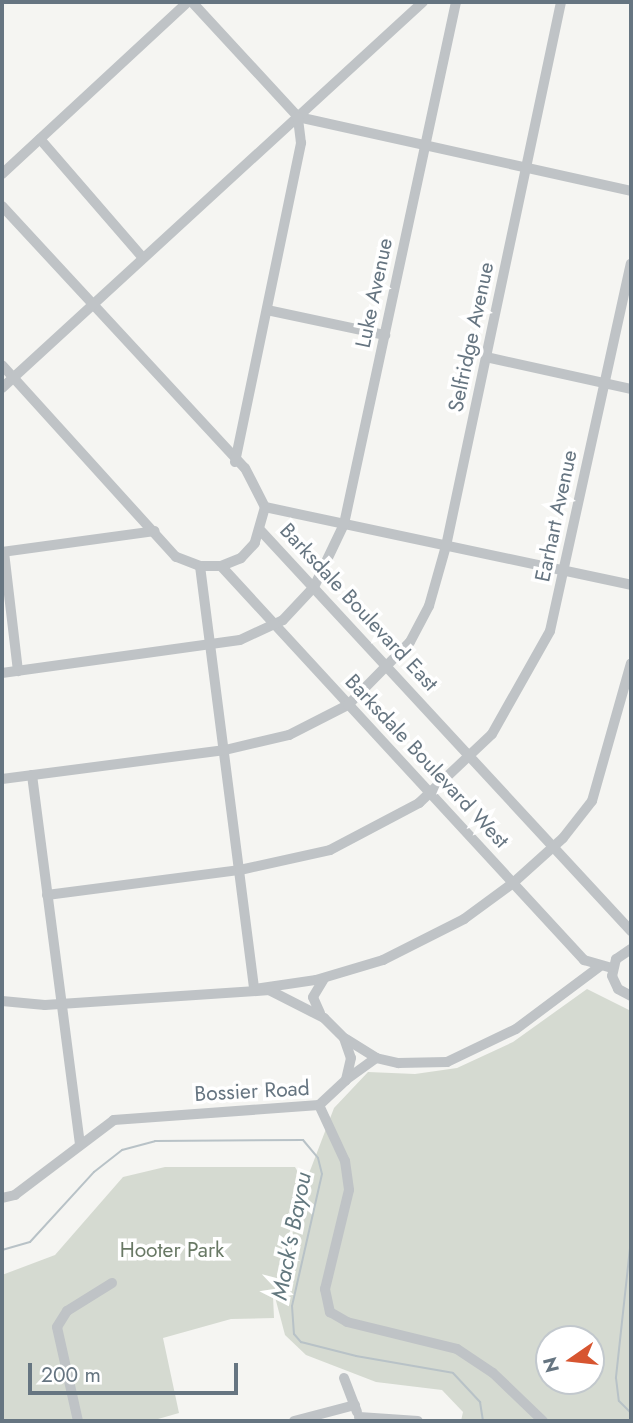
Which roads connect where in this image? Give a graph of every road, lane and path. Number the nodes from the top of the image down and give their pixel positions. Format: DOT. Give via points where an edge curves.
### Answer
graph roads {
  1 [pos="190,2"];
  2 [pos="423,2"];
  3 [pos="456,2"];
  4 [pos="561,2"];
  5 [pos="298,117"];
  6 [pos="40,139"];
  7 [pos="425,146"];
  8 [pos="526,168"];
  9 [pos="2,174"];
  10 [pos="631,191"];
  11 [pos="2,206"];
  12 [pos="143,258"];
  13 [pos="631,264"];
  14 [pos="92,305"];
  15 [pos="267,310"];
  16 [pos="385,335"];
  17 [pos="486,357"];
  18 [pos="2,365"];
  19 [pos="13,377"];
  20 [pos="605,384"];
  21 [pos="2,388"];
  22 [pos="631,389"];
  23 [pos="235,462"];
  24 [pos="265,508"];
  25 [pos="344,524"];
  26 [pos="155,531"];
  27 [pos="261,531"];
  28 [pos="446,546"];
  29 [pos="3,552"];
  30 [pos="200,566"];
  31 [pos="219,566"];
  32 [pos="565,570"];
  33 [pos="631,585"];
  34 [pos="314,587"];
  35 [pos="275,625"];
  36 [pos="210,646"];
  37 [pos="631,663"];
  38 [pos="388,667"];
  39 [pos="18,671"];
  40 [pos="2,673"];
  41 [pos="348,705"];
  42 [pos="225,750"];
  43 [pos="471,756"];
  44 [pos="32,775"];
  45 [pos="2,779"];
  46 [pos="431,794"];
  47 [pos="555,846"];
  48 [pos="240,870"];
  49 [pos="513,883"];
  50 [pos="47,895"];
  51 [pos="631,932"];
  52 [pos="626,951"];
  53 [pos="599,967"];
  54 [pos="612,968"];
  55 [pos="326,977"];
  56 [pos="254,989"];
  57 [pos="631,996"];
  58 [pos="2,1001"];
  59 [pos="61,1004"];
  60 [pos="324,1018"];
  61 [pos="344,1038"];
  62 [pos="376,1058"];
  63 [pos="346,1080"];
  64 [pos="319,1105"];
  65 [pos="80,1143"];
  66 [pos="2,1198"];
  67 [pos="112,1283"];
  68 [pos="344,1378"];
  69 [pos="355,1405"];
  70 [pos="359,1419"];
  71 [pos="78,1421"];
  72 [pos="294,1421"];
  73 [pos="418,1421"];
  74 [pos="544,1421"];
  1 -- 5 [label="street"];
  1 -- 6 [label="street"];
  2 -- 5 [label="street"];
  3 -- 7 [label="street, Luke Avenue"];
  4 -- 8 [label="street, Selfridge Avenue"];
  5 -- 7 [label="street"];
  5 -- 12 [label="street"];
  5 -- 15 [label="street" via="301,143"];
  6 -- 9 [label="street"];
  6 -- 12 [label="street"];
  7 -- 8 [label="street"];
  7 -- 16 [label="street, Luke Avenue"];
  8 -- 10 [label="street"];
  8 -- 17 [label="street, Selfridge Avenue"];
  11 -- 14 [label="street, Barksdale Boulevard East"];
  12 -- 14 [label="street"];
  13 -- 20 [label="street, Earhart Avenue"];
  14 -- 19 [label="street"];
  14 -- 23 [label="street, Barksdale Boulevard East"];
  15 -- 16 [label="street"];
  15 -- 23 [label="street"];
  16 -- 25 [label="street, Luke Avenue"];
  17 -- 20 [label="street"];
  17 -- 28 [label="street, Selfridge Avenue"];
  18 -- 19 [label="street"];
  19 -- 21 [label="street"];
  19 -- 26 [label="street"];
  20 -- 22 [label="street"];
  20 -- 32 [label="street, Earhart Avenue"];
  23 -- 24 [label="street, Barksdale Boulevard East" via="258,486"];
  24 -- 25 [label="street"];
  24 -- 27 [label="street, Barksdale Boulevard East"];
  25 -- 28 [label="street"];
  25 -- 34 [label="street, Luke Avenue"];
  26 -- 29 [label="street"];
  26 -- 30 [label="street" via="176,558"];
  27 -- 31 [label="street" via="248,552"];
  27 -- 34 [label="street, Barksdale Boulevard East"];
  28 -- 32 [label="street"];
  28 -- 38 [label="street, Selfridge Avenue" via="424,618"];
  29 -- 39 [label="street"];
  30 -- 31 [label="street"];
  30 -- 36 [label="street"];
  31 -- 35 [label="street, Barksdale Boulevard West"];
  32 -- 33 [label="street"];
  32 -- 43 [label="street, Earhart Avenue" via="536,662 506,714"];
  34 -- 35 [label="street"];
  34 -- 38 [label="street, Barksdale Boulevard East"];
  35 -- 36 [label="street"];
  35 -- 41 [label="street, Barksdale Boulevard West"];
  36 -- 39 [label="street"];
  36 -- 42 [label="street"];
  37 -- 47 [label="street" via="598,787 584,814"];
  38 -- 41 [label="street, Selfridge Avenue"];
  38 -- 43 [label="street, Barksdale Boulevard East"];
  39 -- 40 [label="street"];
  41 -- 42 [label="street, Selfridge Avenue" via="289,735"];
  41 -- 46 [label="street, Barksdale Boulevard West"];
  42 -- 44 [label="street, Selfridge Avenue"];
  42 -- 48 [label="street"];
  43 -- 46 [label="street, Earhart Avenue"];
  43 -- 47 [label="street, Barksdale Boulevard East"];
  44 -- 45 [label="street, Selfridge Avenue"];
  44 -- 50 [label="street"];
  46 -- 48 [label="street, Earhart Avenue" via="348,843"];
  46 -- 49 [label="street, Barksdale Boulevard West"];
  47 -- 49 [label="street"];
  47 -- 51 [label="street, Barksdale Boulevard East"];
  48 -- 50 [label="street, Earhart Avenue"];
  48 -- 56 [label="street"];
  49 -- 53 [label="street, Barksdale Boulevard West" via="584,960"];
  49 -- 55 [label="street" via="415,946"];
  50 -- 59 [label="street"];
  51 -- 52 [label="street"];
  52 -- 54 [label="street"];
  53 -- 54 [label="street"];
  53 -- 62 [label="street" via="543,1011 475,1051 421,1065"];
  54 -- 57 [label="street" via="614,984"];
  55 -- 56 [label="street"];
  55 -- 60 [label="street" via="313,997"];
  56 -- 59 [label="street"];
  56 -- 60 [label="street" via="287,995"];
  58 -- 59 [label="street"];
  59 -- 65 [label="street"];
  60 -- 61 [label="street"];
  61 -- 62 [label="street"];
  61 -- 63 [label="street" via="351,1058"];
  62 -- 63 [label="street"];
  63 -- 64 [label="street"];
  64 -- 65 [label="street, Bossier Road" via="128,1116"];
  64 -- 74 [label="street, Bossier Road" via="345,1161 349,1190 325,1289 330,1312 347,1322 457,1349 493,1373"];
  65 -- 66 [label="street, Bossier Road" via="15,1195"];
  67 -- 71 [label="street" via="71,1308 58,1323 58,1347"];
  68 -- 69 [label="street"];
  69 -- 70 [label="street"];
  69 -- 72 [label="street"];
  70 -- 73 [label="street"];
}
